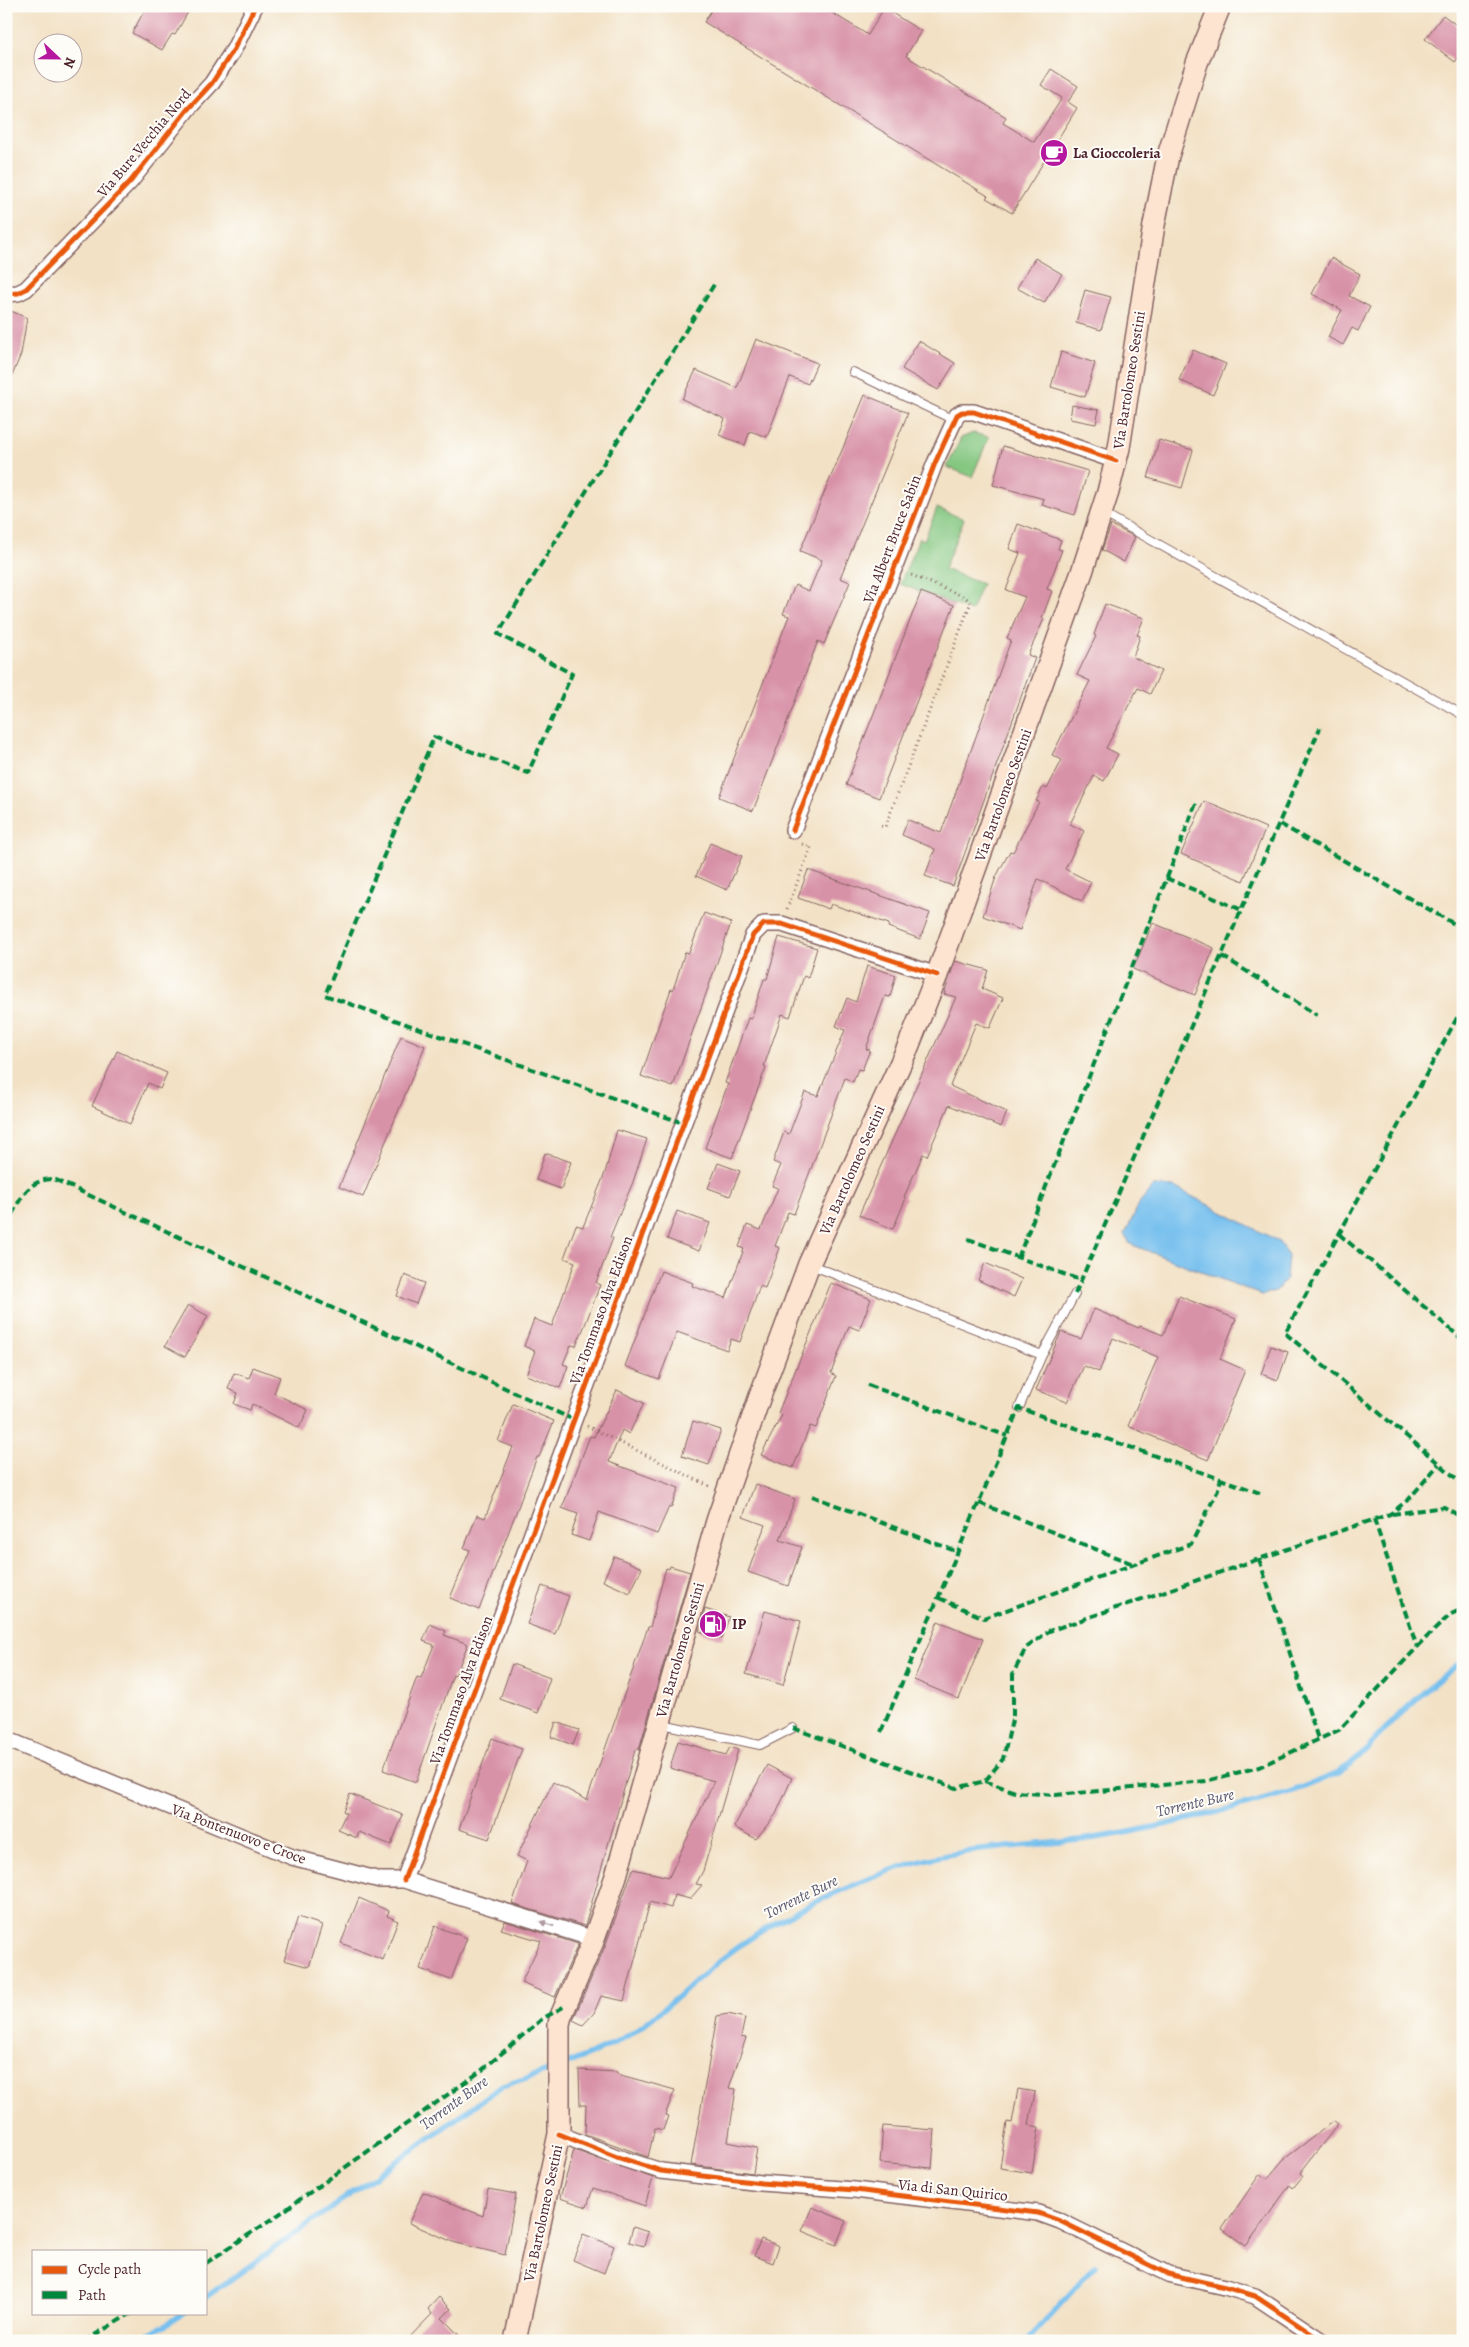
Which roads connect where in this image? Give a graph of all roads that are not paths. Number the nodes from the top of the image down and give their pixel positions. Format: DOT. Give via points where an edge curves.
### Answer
graph roads {
  1 [pos="255,6"];
  2 [pos="1220,6"];
  3 [pos="6,294"];
  4 [pos="853,372"];
  5 [pos="954,420"];
  6 [pos="1116,461"];
  7 [pos="1102,512"];
  8 [pos="1463,715"];
  9 [pos="793,830"];
  10 [pos="937,975"];
  11 [pos="809,1264"];
  12 [pos="1075,1294"];
  13 [pos="1042,1355"];
  14 [pos="1019,1408"];
  15 [pos="660,1724"];
  16 [pos="793,1728"];
  17 [pos="6,1739"];
  18 [pos="404,1880"];
  19 [pos="594,1939"];
  20 [pos="559,2134"];
  21 [pos="515,2341"];
  22 [pos="1322,2341"];
  1 -- 3 [label="street, Via Bure Vecchia Nord" via="222,70 130,182 26,289"];
  2 -- 6 [label="main road, Via Bartolomeo Sestini" via="1180,109 1163,175"];
  4 -- 5 [label="lane"];
  5 -- 6 [label="street" via="962,412 974,412"];
  5 -- 9 [label="street, Via Albert Bruce Sabin"];
  6 -- 7 [label="main road, Via Bartolomeo Sestini"];
  7 -- 8 [label="lane"];
  7 -- 10 [label="main road, Via Bartolomeo Sestini"];
  10 -- 11 [label="main road, Via Bartolomeo Sestini" via="908,1047"];
  10 -- 18 [label="street, Via Tommaso Alva Edison" via="782,924 764,924 749,943"];
  11 -- 13 [label="lane"];
  11 -- 15 [label="main road, Via Bartolomeo Sestini" via="726,1494"];
  12 -- 13 [label="lane"];
  13 -- 14 [label="lane"];
  15 -- 16 [label="lane" via="760,1745"];
  15 -- 19 [label="main road, Via Bartolomeo Sestini" via="624,1851"];
  17 -- 18 [label="street, Via Pontenuovo e Croce" via="292,1857 380,1880"];
  19 -- 18 [label="street, Via Pontenuovo e Croce, one-way"];
  19 -- 20 [label="main road, Via Bartolomeo Sestini" via="559,2024"];
  20 -- 21 [label="main road, Via Bartolomeo Sestini"];
  20 -- 22 [label="street, Via di San Quirico" via="662,2171 855,2190 1038,2213 1168,2274 1255,2296"];
}
